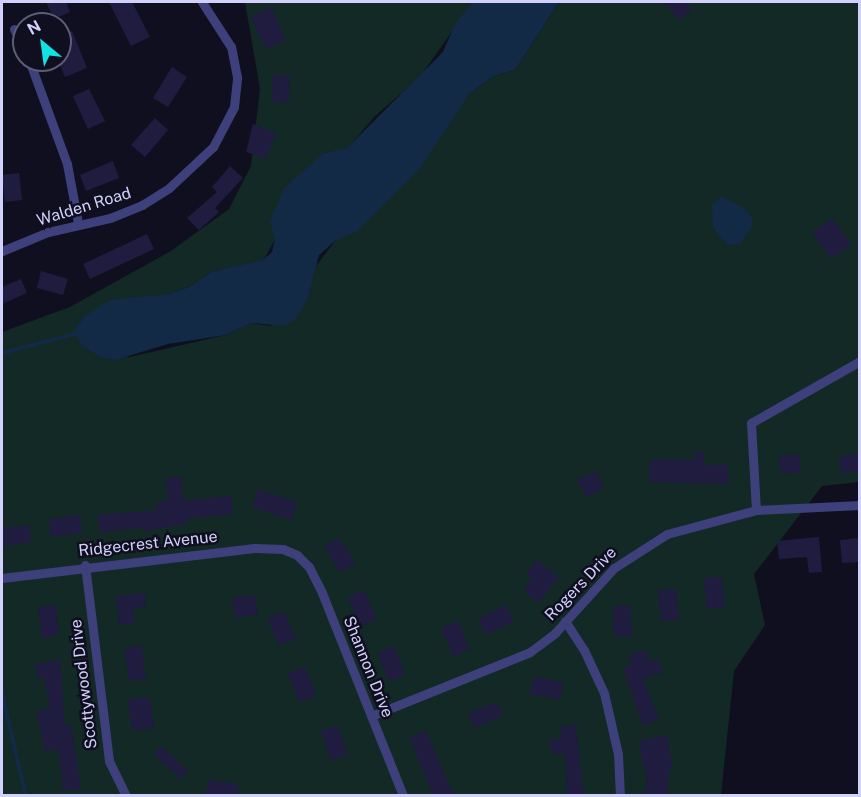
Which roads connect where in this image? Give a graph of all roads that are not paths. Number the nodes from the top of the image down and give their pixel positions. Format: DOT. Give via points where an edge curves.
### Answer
graph roads {
  1 [pos="202,2"];
  2 [pos="33,72"];
  3 [pos="78,223"];
  4 [pos="2,251"];
  5 [pos="860,361"];
  6 [pos="860,505"];
  7 [pos="756,510"];
  8 [pos="297,555"];
  9 [pos="86,565"];
  10 [pos="2,578"];
  11 [pos="565,621"];
  12 [pos="371,716"];
  13 [pos="126,795"];
  14 [pos="403,795"];
  15 [pos="620,795"];
  1 -- 3 [label="street, Walden Road" via="224,33 235,61 235,100 222,135 198,162 142,205 110,218"];
  2 -- 3 [label="street" via="67,164"];
  3 -- 4 [label="street, Walden Road"];
  5 -- 7 [label="street" via="751,423"];
  6 -- 7 [label="street, Rogers Drive"];
  7 -- 11 [label="street, Rogers Drive" via="689,526 646,544 614,568"];
  8 -- 9 [label="street, Ridgecrest Avenue" via="268,547"];
  8 -- 12 [label="street, Shannon Drive" via="309,567 322,593"];
  9 -- 10 [label="street, Ridgecrest Avenue"];
  9 -- 13 [label="street, Scottywood Drive" via="109,761"];
  11 -- 12 [label="street, Rogers Drive" via="530,652"];
  11 -- 15 [label="street" via="604,693 618,754"];
  12 -- 14 [label="street, Shannon Drive"];
}
